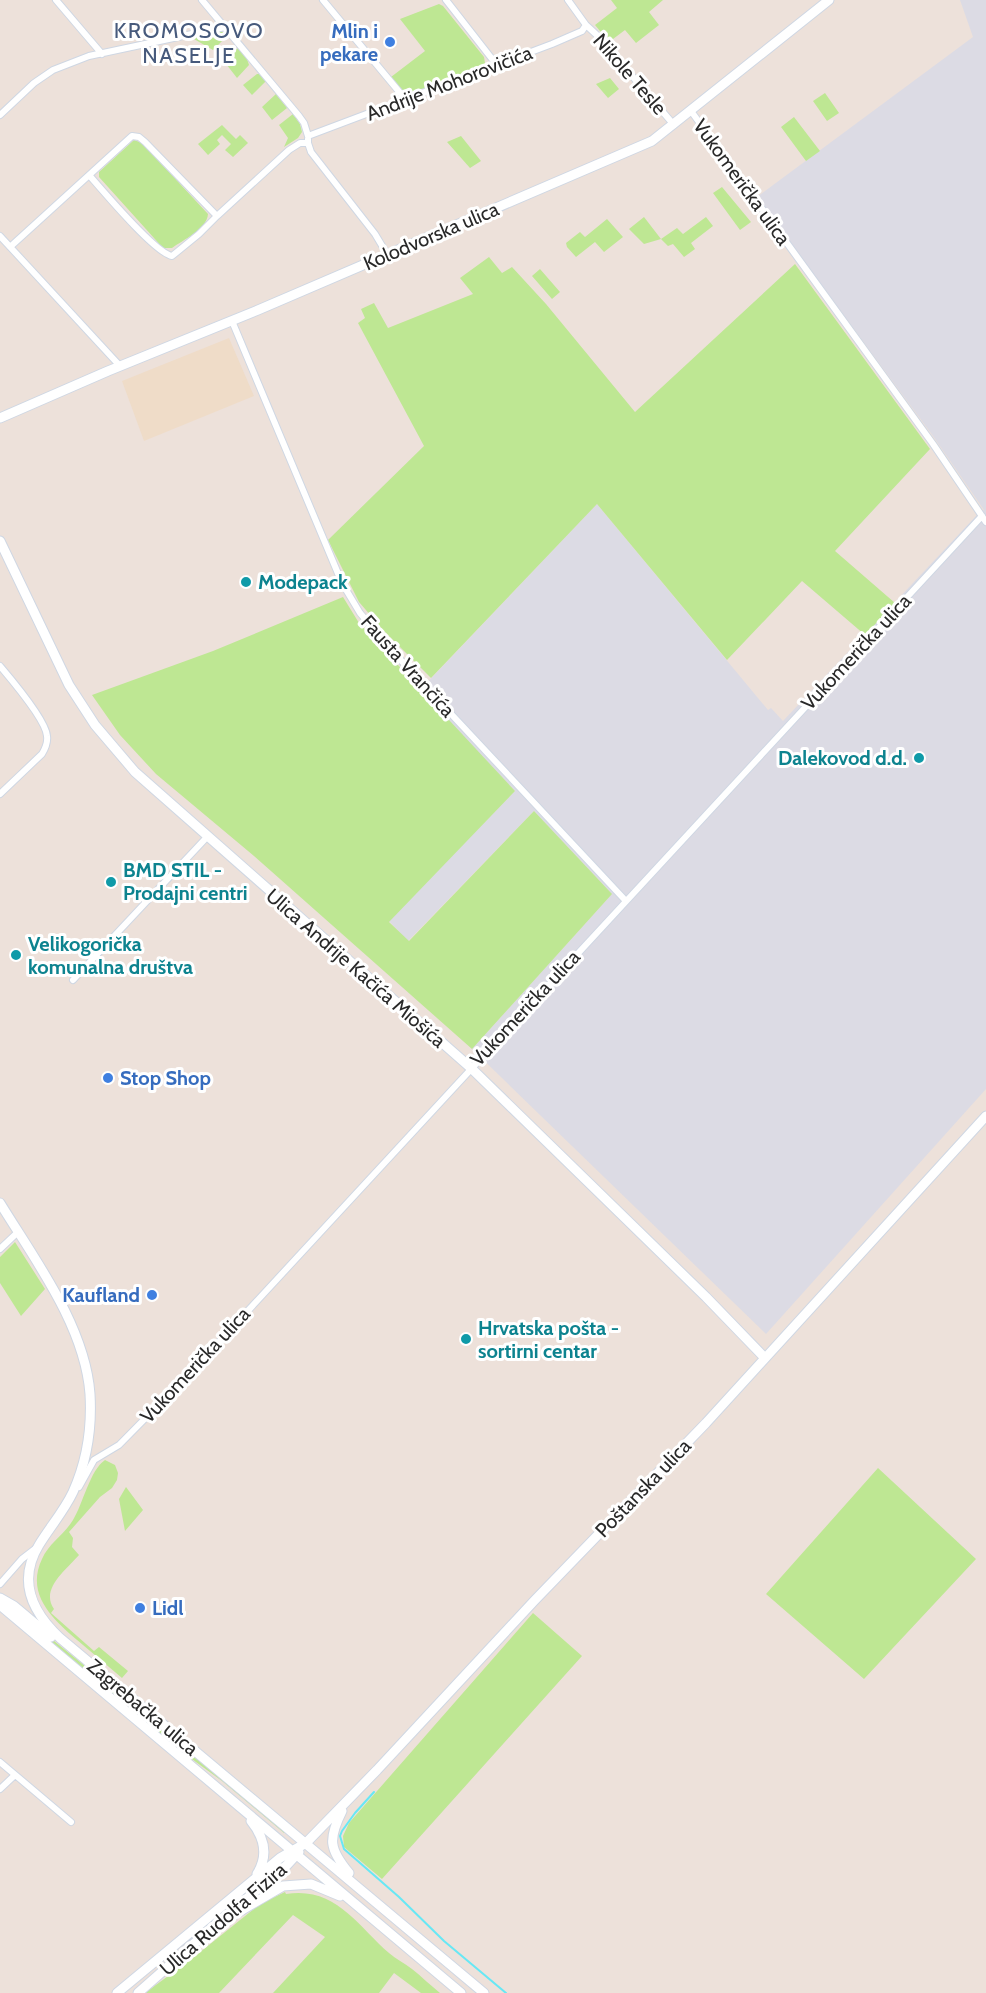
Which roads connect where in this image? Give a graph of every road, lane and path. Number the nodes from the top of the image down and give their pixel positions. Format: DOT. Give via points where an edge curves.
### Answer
graph roads {
  1 [pos="56,0"];
  2 [pos="202,0"];
  3 [pos="323,0"];
  4 [pos="446,0"];
  5 [pos="568,0"];
  6 [pos="829,0"];
  7 [pos="586,25"];
  8 [pos="225,27"];
  9 [pos="102,54"];
  10 [pos="496,64"];
  11 [pos="405,100"];
  12 [pos="691,111"];
  13 [pos="0,115"];
  14 [pos="674,124"];
  15 [pos="308,139"];
  16 [pos="89,175"];
  17 [pos="217,216"];
  18 [pos="0,236"];
  19 [pos="10,247"];
  20 [pos="387,254"];
  21 [pos="231,321"];
  22 [pos="120,366"];
  23 [pos="0,418"];
  24 [pos="984,519"];
  25 [pos="0,541"];
  26 [pos="0,666"];
  27 [pos="0,783"];
  28 [pos="2,792"];
  29 [pos="207,837"];
  30 [pos="625,900"];
  31 [pos="73,980"];
  32 [pos="471,1068"];
  33 [pos="986,1116"];
  34 [pos="0,1203"];
  35 [pos="18,1232"];
  36 [pos="0,1249"];
  37 [pos="765,1358"];
  38 [pos="70,1498"];
  39 [pos="39,1545"];
  40 [pos="0,1584"];
  41 [pos="0,1598"];
  42 [pos="0,1605"];
  43 [pos="84,1658"];
  44 [pos="0,1762"];
  45 [pos="15,1775"];
  46 [pos="0,1789"];
  47 [pos="350,1799"];
  48 [pos="243,1809"];
  49 [pos="71,1822"];
  50 [pos="306,1843"];
  51 [pos="294,1852"];
  52 [pos="252,1881"];
  53 [pos="366,1894"];
  54 [pos="356,1905"];
  55 [pos="222,1919"];
  56 [pos="117,1993"];
  57 [pos="138,1993"];
  58 [pos="461,1993"];
  59 [pos="484,1993"];
  1 -- 9 [label="street"];
  2 -- 8 [label="street"];
  3 -- 11 [label="street"];
  4 -- 10 [label="street"];
  5 -- 7 [label="street, Nikole Tesle"];
  6 -- 12 [label="main road, Kolodvorska ulica"];
  7 -- 10 [label="street, Andrije Mohorovičića" via="582,31"];
  7 -- 14 [label="street, Nikole Tesle"];
  8 -- 9 [label="street"];
  8 -- 15 [label="street" via="299,116"];
  9 -- 13 [label="street" via="53,70"];
  10 -- 11 [label="street, Andrije Mohorovičića"];
  11 -- 15 [label="street, Andrije Mohorovičića"];
  12 -- 14 [label="main road, Kolodvorska ulica"];
  12 -- 24 [label="street, Vukomerička ulica"];
  14 -- 20 [label="main road, Kolodvorska ulica" via="652,141"];
  15 -- 17 [label="street, Andrije Mohorovičića" via="289,150"];
  15 -- 20 [label="street" via="311,152"];
  16 -- 17 [label="street" via="132,136 139,137"];
  16 -- 17 [label="street, Andrije Mohorovičića" via="169,256"];
  16 -- 19 [label="street"];
  18 -- 19 [label="street"];
  19 -- 22 [label="street"];
  20 -- 21 [label="main road, Kolodvorska ulica"];
  21 -- 22 [label="main road, Kolodvorska ulica"];
  21 -- 30 [label="street, Fausta Vrančića" via="342,583 360,613"];
  22 -- 23 [label="main road, Kolodvorska ulica"];
  24 -- 30 [label="street, Vukomerička ulica"];
  25 -- 29 [label="main road, Ulica Andrije Kačića Miošića" via="61,671 95,726 135,772"];
  26 -- 28 [label="street" via="47,736 45,750"];
  27 -- 28 [label="street"];
  29 -- 31 [label="street"];
  29 -- 32 [label="main road, Ulica Andrije Kačića Miošića"];
  30 -- 32 [label="street, Vukomerička ulica"];
  32 -- 37 [label="main road, Ulica Andrije Kačića Miošića"];
  32 -- 38 [label="street, Vukomerička ulica" via="195,1368 111,1451 94,1460"];
  33 -- 37 [label="main road, Poštanska ulica"];
  34 -- 35 [label="main road, Zagrebačka ulica"];
  35 -- 36 [label="street"];
  35 -- 38 [label="main road, Zagrebačka ulica" via="73,1327 88,1377 87,1447"];
  37 -- 47 [label="main road, Poštanska ulica"];
  38 -- 39 [label="main road, Zagrebačka ulica"];
  39 -- 40 [label="street"];
  39 -- 43 [label="main road, Zagrebačka ulica" via="29,1572 33,1602 44,1622"];
  41 -- 43 [label="main road"];
  42 -- 48 [label="main road, Zagrebačka ulica"];
  43 -- 50 [label="main road, Zagrebačka ulica"];
  44 -- 45 [label="street"];
  45 -- 46 [label="street"];
  45 -- 49 [label="street"];
  47 -- 50 [label="main road, Poštanska ulica"];
  47 -- 53 [label="main road" via="334,1827 332,1848"];
  48 -- 51 [label="main road, Zagrebačka ulica"];
  48 -- 52 [label="main road" via="260,1833 264,1847 261,1867"];
  50 -- 51 [label="main road, Poštanska ulica"];
  50 -- 53 [label="main road, Zagrebačka ulica"];
  51 -- 52 [label="main road, Ulica Rudolfa Fizira"];
  51 -- 54 [label="main road, Zagrebačka ulica"];
  51 -- 55 [label="main road, Ulica Rudolfa Fizira"];
  52 -- 56 [label="main road, Ulica Rudolfa Fizira"];
  53 -- 59 [label="main road"];
  54 -- 55 [label="main road" via="320,1887 296,1884 275,1889"];
  54 -- 58 [label="main road"];
  55 -- 57 [label="main road, Ulica Rudolfa Fizira"];
}
